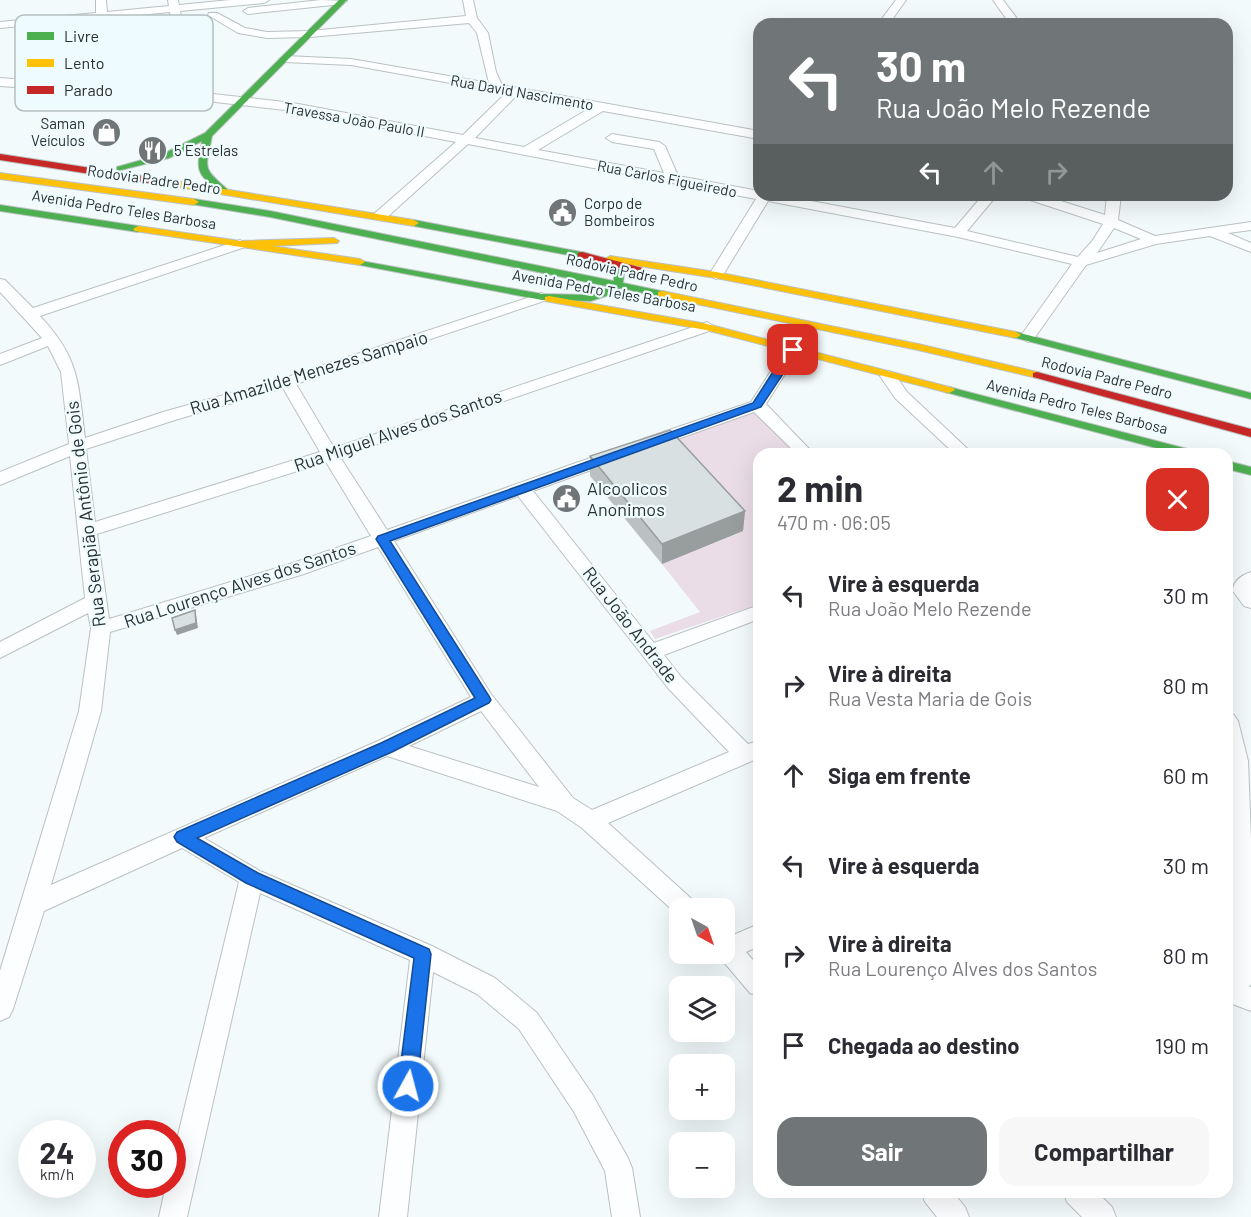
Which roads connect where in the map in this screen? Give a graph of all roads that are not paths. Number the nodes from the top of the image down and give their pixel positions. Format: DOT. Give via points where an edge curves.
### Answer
graph roads {
  1 [pos="101,0"];
  2 [pos="264,0"];
  3 [pos="468,0"];
  4 [pos="901,0"];
  5 [pos="998,0"];
  6 [pos="342,1"];
  7 [pos="280,4"];
  8 [pos="175,9"];
  9 [pos="102,14"];
  10 [pos="93,15"];
  11 [pos="213,15"];
  12 [pos="887,18"];
  13 [pos="1012,18"];
  14 [pos="472,19"];
  15 [pos="15,23"];
  16 [pos="0,25"];
  17 [pos="310,34"];
  18 [pos="285,59"];
  19 [pos="0,82"];
  20 [pos="15,83"];
  21 [pos="498,89"];
  22 [pos="514,92"];
  23 [pos="213,98"];
  24 [pos="243,102"];
  25 [pos="602,107"];
  26 [pos="753,134"];
  27 [pos="208,135"];
  28 [pos="612,138"];
  29 [pos="464,141"];
  30 [pos="525,152"];
  31 [pos="0,157"];
  32 [pos="90,170"];
  33 [pos="0,176"];
  34 [pos="674,181"];
  35 [pos="225,191"];
  36 [pos="753,195"];
  37 [pos="762,201"];
  38 [pos="786,201"];
  39 [pos="985,201"];
  40 [pos="1047,201"];
  41 [pos="1113,201"];
  42 [pos="0,208"];
  43 [pos="380,216"];
  44 [pos="1111,222"];
  45 [pos="1251,226"];
  46 [pos="1214,232"];
  47 [pos="958,233"];
  48 [pos="1154,240"];
  49 [pos="410,243"];
  50 [pos="240,244"];
  51 [pos="1251,248"];
  52 [pos="582,255"];
  53 [pos="1081,262"];
  54 [pos="716,282"];
  55 [pos="0,283"];
  56 [pos="617,287"];
  57 [pos="738,295"];
  58 [pos="542,297"];
  59 [pos="28,315"];
  60 [pos="707,327"];
  61 [pos="850,335"];
  62 [pos="1028,337"];
  63 [pos="52,339"];
  64 [pos="793,350"];
  65 [pos="0,360"];
  66 [pos="888,376"];
  67 [pos="287,382"];
  68 [pos="1251,396"];
  69 [pos="757,405"];
  70 [pos="1251,433"];
  71 [pos="76,447"];
  72 [pos="800,448"];
  73 [pos="958,448"];
  74 [pos="1168,448"];
  75 [pos="330,455"];
  76 [pos="1233,466"];
  77 [pos="1251,471"];
  78 [pos="0,478"];
  79 [pos="522,489"];
  80 [pos="87,531"];
  81 [pos="383,539"];
  82 [pos="1251,579"];
  83 [pos="95,601"];
  84 [pos="1251,601"];
  85 [pos="753,614"];
  86 [pos="101,628"];
  87 [pos="0,651"];
  88 [pos="650,652"];
  89 [pos="484,700"];
  90 [pos="1233,737"];
  91 [pos="386,747"];
  92 [pos="752,752"];
  93 [pos="1244,765"];
  94 [pos="564,804"];
  95 [pos="590,821"];
  96 [pos="182,837"];
  97 [pos="252,878"];
  98 [pos="675,898"];
  99 [pos="34,904"];
  100 [pos="753,937"];
  101 [pos="735,943"];
  102 [pos="423,954"];
  103 [pos="735,956"];
  104 [pos="753,978"];
  105 [pos="1233,985"];
  106 [pos="1233,992"];
  107 [pos="1251,999"];
  108 [pos="0,1009"];
  109 [pos="1083,1198"];
  110 [pos="173,1217"];
  111 [pos="393,1217"];
  112 [pos="626,1217"];
  113 [pos="1102,1217"];
  1 -- 9 [label="street"];
  2 -- 8 [label="street"];
  3 -- 14 [label="street"];
  4 -- 12 [label="street"];
  5 -- 13 [label="street"];
  6 -- 7 [label="street"];
  6 -- 17 [label="main road"];
  7 -- 11 [label="street"];
  8 -- 9 [label="street"];
  8 -- 11 [label="street"];
  9 -- 10 [label="street"];
  11 -- 17 [label="street" via="253,33"];
  14 -- 17 [label="street"];
  14 -- 21 [label="street" via="480,30 490,79"];
  15 -- 16 [label="street"];
  17 -- 18 [label="main road"];
  18 -- 21 [label="street, Rua David Nascimento" via="351,62"];
  18 -- 24 [label="main road"];
  19 -- 20 [label="street, Travessa João Paulo II"];
  21 -- 22 [label="street, Rua David Nascimento"];
  22 -- 25 [label="street, Rua David Nascimento"];
  22 -- 29 [label="street"];
  23 -- 24 [label="street, Travessa João Paulo II"];
  24 -- 27 [label="main road"];
  24 -- 29 [label="street, Travessa João Paulo II"];
  25 -- 26 [label="street, Rua David Nascimento"];
  25 -- 30 [label="street"];
  27 -- 32 [label="main road" via="181,152 146,165"];
  27 -- 35 [label="main road" via="202,166 206,175"];
  28 -- 34 [label="street" via="659,146"];
  29 -- 30 [label="street, Rua Carlos Figueiredo"];
  29 -- 43 [label="street"];
  30 -- 34 [label="street, Rua Carlos Figueiredo"];
  31 -- 32 [label="main road"];
  32 -- 35 [label="main road, Avenida Pedro Teles Barbosa"];
  33 -- 49 [label="main road, Rodovia Padre Pedro" via="270,214"];
  34 -- 36 [label="street, Rua Carlos Figueiredo"];
  35 -- 43 [label="main road, Avenida Pedro Teles Barbosa"];
  37 -- 54 [label="street"];
  38 -- 47 [label="street, Rua Carlos Figueiredo"];
  39 -- 47 [label="street"];
  40 -- 44 [label="street"];
  41 -- 44 [label="street"];
  42 -- 50 [label="main road, Avenida Pedro Teles Barbosa"];
  43 -- 52 [label="main road, Avenida Pedro Teles Barbosa"];
  44 -- 48 [label="street"];
  44 -- 53 [label="street"];
  45 -- 46 [label="street"];
  46 -- 48 [label="street"];
  46 -- 51 [label="street"];
  47 -- 53 [label="street, Rua Carlos Figueiredo"];
  48 -- 53 [label="street"];
  49 -- 50 [label="main road"];
  49 -- 56 [label="main road, Rodovia Padre Pedro"];
  50 -- 58 [label="main road, Avenida Pedro Teles Barbosa" via="362,262"];
  50 -- 59 [label="street"];
  52 -- 54 [label="main road"];
  52 -- 56 [label="main road" via="610,266 619,274"];
  53 -- 62 [label="street"];
  54 -- 62 [label="main road"];
  55 -- 59 [label="street, Rua Serapião Antônio de Gois"];
  56 -- 58 [label="main road" via="606,295 591,298"];
  56 -- 61 [label="main road, Rodovia Padre Pedro"];
  57 -- 61 [label="main road"];
  58 -- 60 [label="main road, Avenida Pedro Teles Barbosa"];
  58 -- 67 [label="street, Rua Amazilde Menezes Sampaio"];
  59 -- 63 [label="street, Rua Serapião Antônio de Gois"];
  60 -- 64 [label="main road, Avenida Pedro Teles Barbosa"];
  60 -- 75 [label="street, Rua Miguel Alves dos Santos"];
  61 -- 70 [label="main road, Rodovia Padre Pedro" via="918,347 1095,390"];
  62 -- 68 [label="main road"];
  63 -- 65 [label="street"];
  63 -- 71 [label="street, Rua Serapião Antônio de Gois" via="64,355 69,372"];
  64 -- 66 [label="main road, Avenida Pedro Teles Barbosa"];
  64 -- 69 [label="street"];
  66 -- 73 [label="street" via="901,395"];
  66 -- 74 [label="main road, Avenida Pedro Teles Barbosa"];
  67 -- 71 [label="street, Rua Amazilde Menezes Sampaio"];
  67 -- 75 [label="street"];
  69 -- 72 [label="street"];
  69 -- 79 [label="street, Rua Lourenço Alves dos Santos"];
  71 -- 78 [label="street, Rua Amazilde Menezes Sampaio"];
  71 -- 80 [label="street, Rua Serapião Antônio de Gois"];
  75 -- 80 [label="street, Rua Miguel Alves dos Santos"];
  75 -- 81 [label="street"];
  76 -- 77 [label="main road"];
  79 -- 81 [label="street, Rua Lourenço Alves dos Santos"];
  79 -- 88 [label="street, Rua João Andrade"];
  80 -- 83 [label="street, Rua Serapião Antônio de Gois"];
  81 -- 86 [label="street, Rua Lourenço Alves dos Santos"];
  81 -- 89 [label="street"];
  82 -- 84 [label="street" via="1243,591"];
  83 -- 86 [label="street, Rua Serapião Antônio de Gois"];
  83 -- 87 [label="street"];
  85 -- 88 [label="street"];
  86 -- 99 [label="street, Rua Serapião Antônio de Gois" via="90,711"];
  88 -- 92 [label="street, Rua João Andrade" via="675,684"];
  89 -- 91 [label="street"];
  89 -- 94 [label="street"];
  90 -- 93 [label="street"];
  91 -- 94 [label="street"];
  91 -- 96 [label="street"];
  92 -- 95 [label="street"];
  93 -- 105 [label="street" via="1244,974"];
  94 -- 95 [label="street"];
  95 -- 98 [label="street"];
  96 -- 97 [label="street"];
  96 -- 99 [label="street"];
  97 -- 102 [label="street"];
  97 -- 110 [label="street"];
  99 -- 108 [label="street, Rua Serapião Antônio de Gois"];
  100 -- 101 [label="street"];
  102 -- 111 [label="street"];
  102 -- 112 [label="street" via="486,986 528,1022 583,1103 618,1168"];
  103 -- 104 [label="street"];
  106 -- 107 [label="street"];
  109 -- 113 [label="street"];
}
